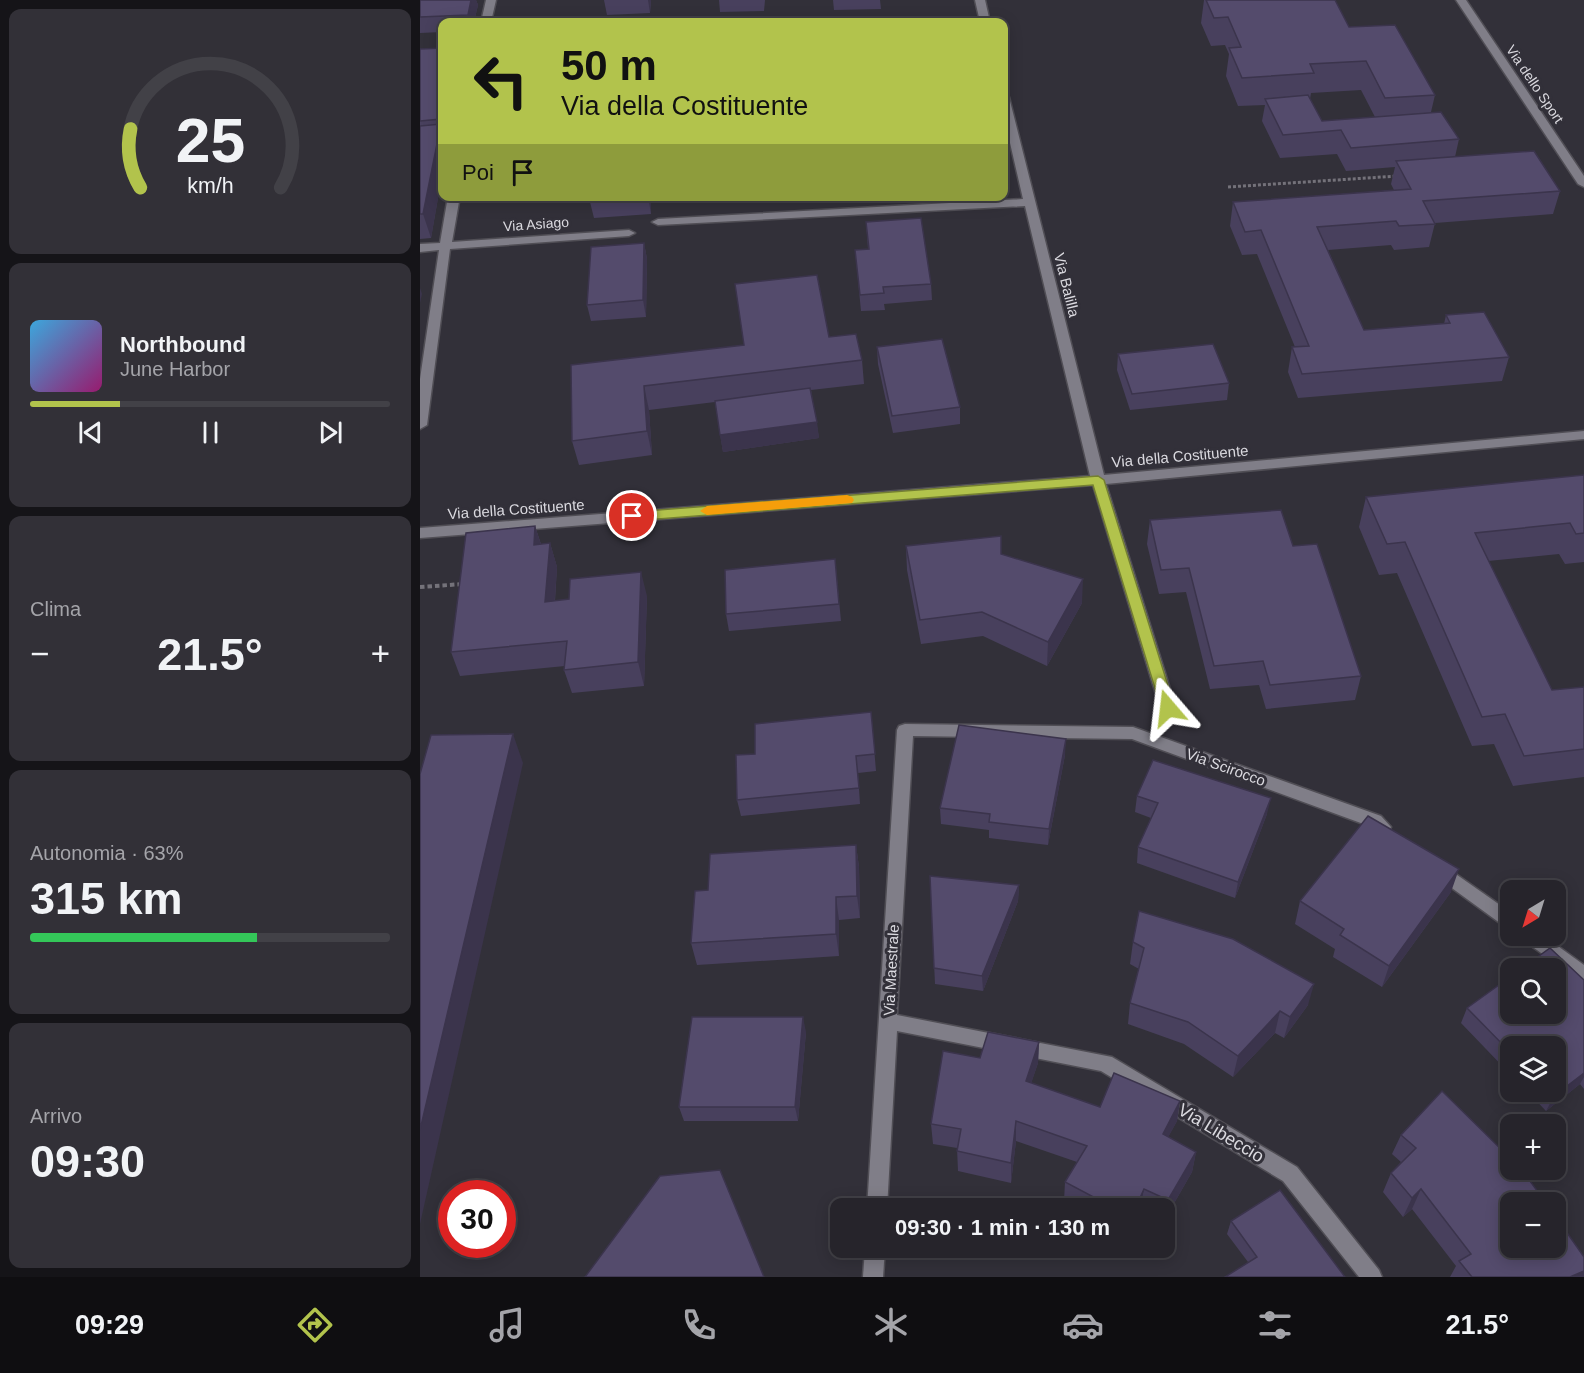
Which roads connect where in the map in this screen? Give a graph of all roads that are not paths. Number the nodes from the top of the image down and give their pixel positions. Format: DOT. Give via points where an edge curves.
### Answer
graph roads {
  1 [pos="491,0"];
  2 [pos="980,0"];
  3 [pos="1461,0"];
  4 [pos="487,18"];
  5 [pos="985,18"];
  6 [pos="1008,121"];
  7 [pos="1584,184"];
  8 [pos="453,201"];
  9 [pos="1029,202"];
  10 [pos="658,222"];
  11 [pos="629,233"];
  12 [pos="445,246"];
  13 [pos="420,248"];
  14 [pos="420,425"];
  15 [pos="1584,435"];
  16 [pos="1098,480"];
  17 [pos="420,532"];
  18 [pos="1168,708"];
  19 [pos="905,730"];
  20 [pos="1393,835"];
  21 [pos="1429,861"];
  22 [pos="1500,914"];
  23 [pos="1544,946"];
  24 [pos="1584,975"];
  25 [pos="888,1021"];
  26 [pos="878,1198"];
  27 [pos="874,1258"];
  28 [pos="873,1277"];
  29 [pos="1372,1277"];
  1 -- 4 [label="street"];
  2 -- 5 [label="street"];
  3 -- 7 [label="street, Via dello Sport"];
  6 -- 9 [label="street, Via Balilla"];
  8 -- 12 [label="street"];
  9 -- 10 [label="street"];
  9 -- 16 [label="street, Via Balilla"];
  11 -- 12 [label="street, Via Asiago"];
  12 -- 13 [label="street, Via Asiago"];
  12 -- 14 [label="street"];
  15 -- 16 [label="street, Via della Costituente"];
  16 -- 17 [label="street, Via della Costituente"];
  16 -- 18 [label="street, Via Balilla"];
  19 -- 20 [label="street, Via Scirocco" via="1133,733 1375,821"];
  19 -- 25 [label="street, Via Maestrale"];
  21 -- 22 [label="street"];
  23 -- 24 [label="street"];
  25 -- 26 [label="street, Via Maestrale"];
  25 -- 29 [label="street, Via Libeccio" via="1105,1063 1290,1174"];
  27 -- 28 [label="street"];
}
